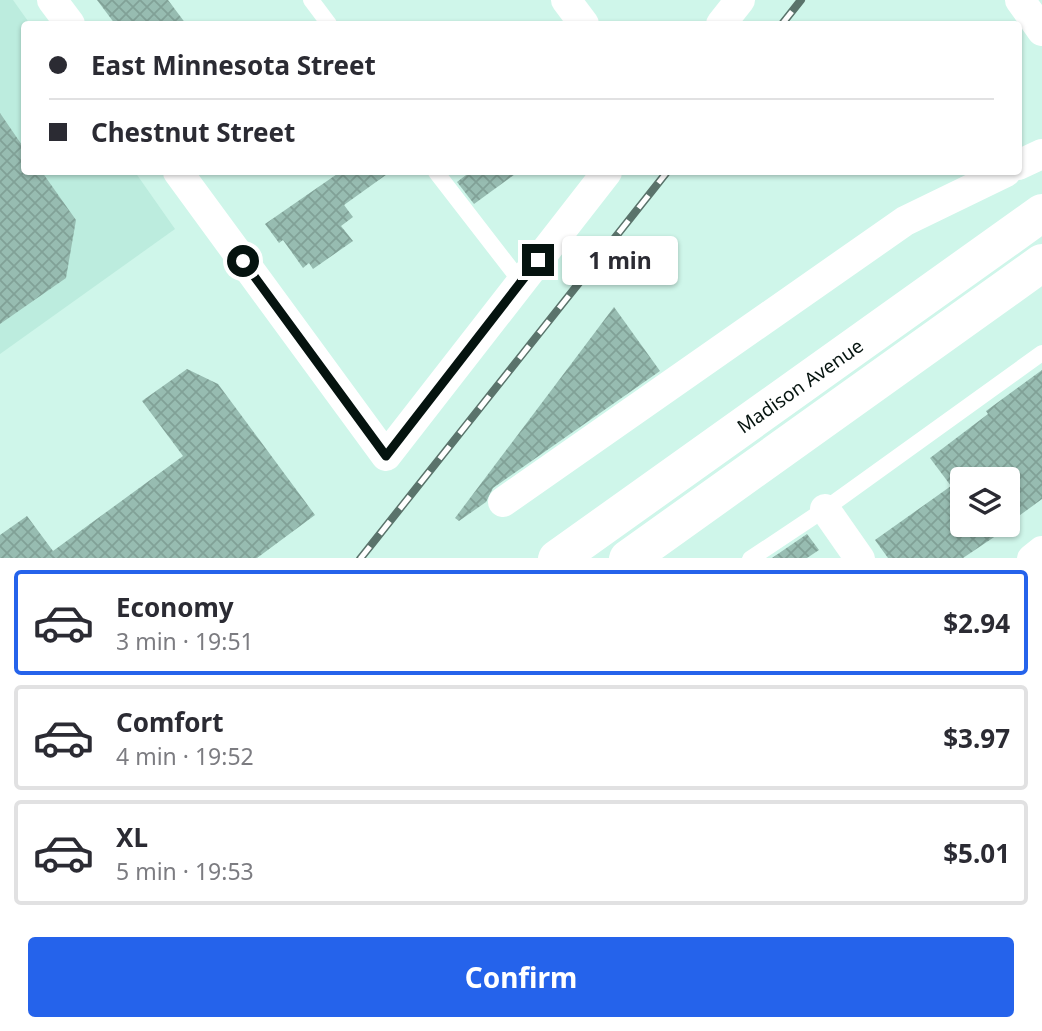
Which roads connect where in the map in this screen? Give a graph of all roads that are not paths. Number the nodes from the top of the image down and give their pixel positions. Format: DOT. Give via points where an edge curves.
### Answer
graph roads {
  1 [pos="52,0"];
  2 [pos="311,0"];
  3 [pos="566,0"];
  4 [pos="740,0"];
  5 [pos="1020,0"];
  6 [pos="68,21"];
  7 [pos="327,21"];
  8 [pos="582,21"];
  9 [pos="723,21"];
  10 [pos="1042,31"];
  11 [pos="1042,154"];
  12 [pos="1022,163"];
  13 [pos="180,175"];
  14 [pos="438,175"];
  15 [pos="605,175"];
  16 [pos="1000,175"];
  17 [pos="1042,213"];
  18 [pos="1042,263"];
  19 [pos="521,282"];
  20 [pos="1042,353"];
  21 [pos="503,502"];
  22 [pos="825,509"];
  23 [pos="1042,551"];
  24 [pos="557,558"];
  25 [pos="628,558"];
  26 [pos="750,558"];
  27 [pos="860,558"];
  28 [pos="1032,558"];
  1 -- 6 [label="street"];
  2 -- 7 [label="lane"];
  3 -- 8 [label="street"];
  4 -- 9 [label="street"];
  5 -- 10 [label="street"];
  11 -- 12 [label="street"];
  13 -- 19 [label="street" via="386,456"];
  14 -- 19 [label="lane"];
  15 -- 19 [label="street"];
  16 -- 21 [label="street" via="905,221"];
  17 -- 24 [label="main road, Madison Avenue"];
  18 -- 25 [label="main road, Madison Avenue"];
  20 -- 22 [label="lane"];
  22 -- 26 [label="lane"];
  22 -- 27 [label="street"];
  23 -- 28 [label="street"];
}
